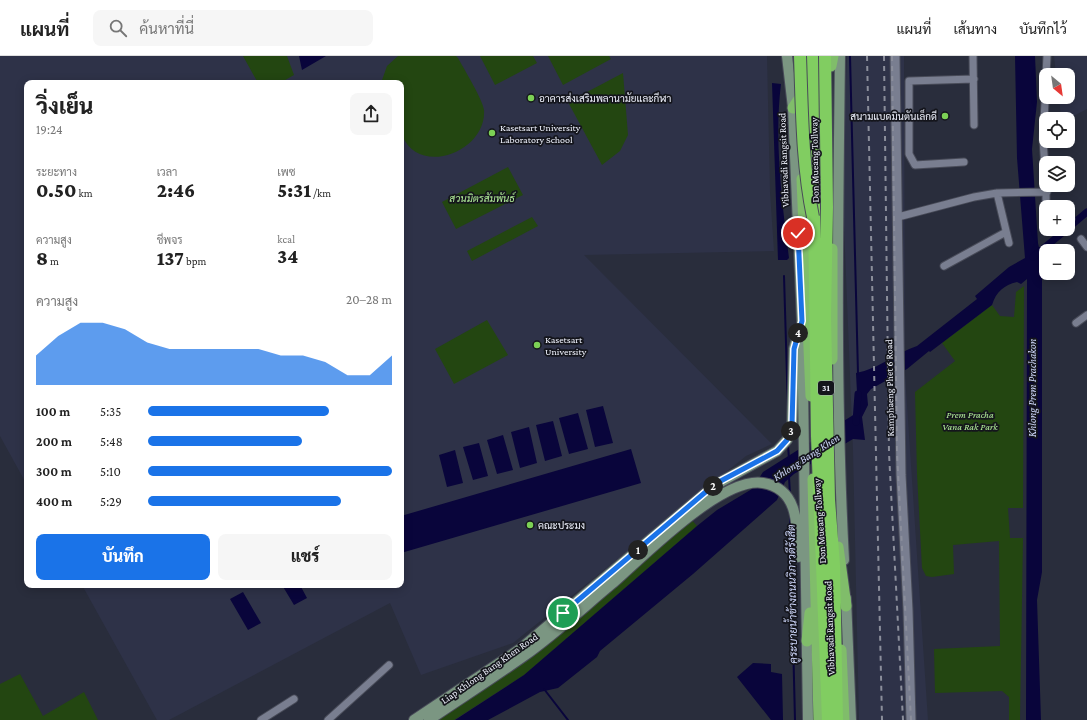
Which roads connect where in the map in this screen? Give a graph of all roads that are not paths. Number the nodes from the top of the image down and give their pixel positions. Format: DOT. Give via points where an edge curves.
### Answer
graph roads {
  1 [pos="787,56"];
  2 [pos="801,56"];
  3 [pos="812,56"];
  4 [pos="840,56"];
  5 [pos="895,56"];
  6 [pos="973,56"];
  7 [pos="1046,56"];
  8 [pos="830,58"];
  9 [pos="1046,68"];
  10 [pos="974,79"];
  11 [pos="909,81"];
  12 [pos="896,83"];
  13 [pos="801,96"];
  14 [pos="1045,104"];
  15 [pos="793,108"];
  16 [pos="974,125"];
  17 [pos="1044,156"];
  18 [pos="964,162"];
  19 [pos="1039,192"];
  20 [pos="997,194"];
  21 [pos="813,217"];
  22 [pos="898,217"];
  23 [pos="1006,232"];
  24 [pos="1081,239"];
  25 [pos="1009,243"];
  26 [pos="1087,247"];
  27 [pos="944,266"];
  28 [pos="1087,315"];
  29 [pos="802,321"];
  30 [pos="1076,323"];
  31 [pos="836,414"];
  32 [pos="807,432"];
  33 [pos="836,452"];
  34 [pos="808,470"];
  35 [pos="838,547"];
  36 [pos="814,563"];
  37 [pos="806,598"];
  38 [pos="846,606"];
  39 [pos="808,640"];
  40 [pos="389,665"];
  41 [pos="294,699"];
  42 [pos="261,720"];
  43 [pos="328,720"];
  44 [pos="414,720"];
  45 [pos="428,720"];
  46 [pos="808,720"];
  47 [pos="819,720"];
  48 [pos="828,720"];
  49 [pos="838,720"];
  50 [pos="844,720"];
  51 [pos="851,720"];
  52 [pos="911,720"];
  1 -- 15 [label="main road, Vibhavadi Rangsit Road / 31"];
  2 -- 13 [label="highway, Vibhavadi Rangsit Road / 31"];
  2 -- 21 [label="highway, bridge" via="804,148 807,188"];
  3 -- 21 [label="highway, Don Mueang Tollway / 31, bridge"];
  4 -- 31 [label="main road, Vibhavadi Rangsit Road / 31"];
  5 -- 12 [label="street, Kamphaeng Phet 6 Road"];
  6 -- 10 [label="street"];
  7 -- 9 [label="street"];
  8 -- 31 [label="highway, Vibhavadi Rangsit Road / 31"];
  8 -- 49 [label="highway, Don Mueang Tollway / 31" via="825,333"];
  10 -- 11 [label="street"];
  10 -- 16 [label="street"];
  11 -- 12 [label="street"];
  11 -- 18 [label="street" via="912,161 915,165 923,166"];
  12 -- 22 [label="street, Kamphaeng Phet 6 Road"];
  13 -- 15 [label="highway"];
  13 -- 32 [label="highway, Vibhavadi Rangsit Road / 31"];
  14 -- 17 [label="street"];
  15 -- 29 [label="main road, Vibhavadi Rangsit Road / 31"];
  19 -- 20 [label="street"];
  20 -- 22 [label="street" via="974,197"];
  20 -- 23 [label="street"];
  21 -- 48 [label="highway, Don Mueang Tollway / 31" via="819,509"];
  22 -- 52 [label="street, Kamphaeng Phet 6 Road" via="901,475"];
  23 -- 25 [label="street"];
  23 -- 27 [label="street"];
  24 -- 26 [label="street"];
  28 -- 30 [label="street"];
  29 -- 32 [label="main road, Vibhavadi Rangsit Road / 31"];
  29 -- 44 [label="main road, Liap Khlong Bang Khen Road" via="794,349 792,426 787,440 777,451 715,484 520,649"];
  31 -- 33 [label="highway, Vibhavadi Rangsit Road / 31"];
  32 -- 34 [label="highway, Vibhavadi Rangsit Road / 31"];
  33 -- 35 [label="highway, Vibhavadi Rangsit Road / 31" via="833,497"];
  33 -- 38 [label="main road, Vibhavadi Rangsit Road / 31"];
  34 -- 36 [label="highway, Vibhavadi Rangsit Road / 31"];
  34 -- 37 [label="main road, Vibhavadi Rangsit Road / 31"];
  35 -- 38 [label="highway"];
  35 -- 50 [label="highway, Vibhavadi Rangsit Road / 31"];
  36 -- 39 [label="highway"];
  36 -- 47 [label="highway, Vibhavadi Rangsit Road / 31"];
  37 -- 39 [label="main road, Vibhavadi Rangsit Road / 31"];
  37 -- 45 [label="main road, Liap Khlong Bang Khen Road" via="799,571 795,512 791,500 781,490 764,483 746,483 725,493 687,518 525,656"];
  38 -- 51 [label="main road, Vibhavadi Rangsit Road / 31"];
  39 -- 46 [label="main road, Vibhavadi Rangsit Road / 31"];
  40 -- 43 [label="street"];
  41 -- 42 [label="street"];
}
